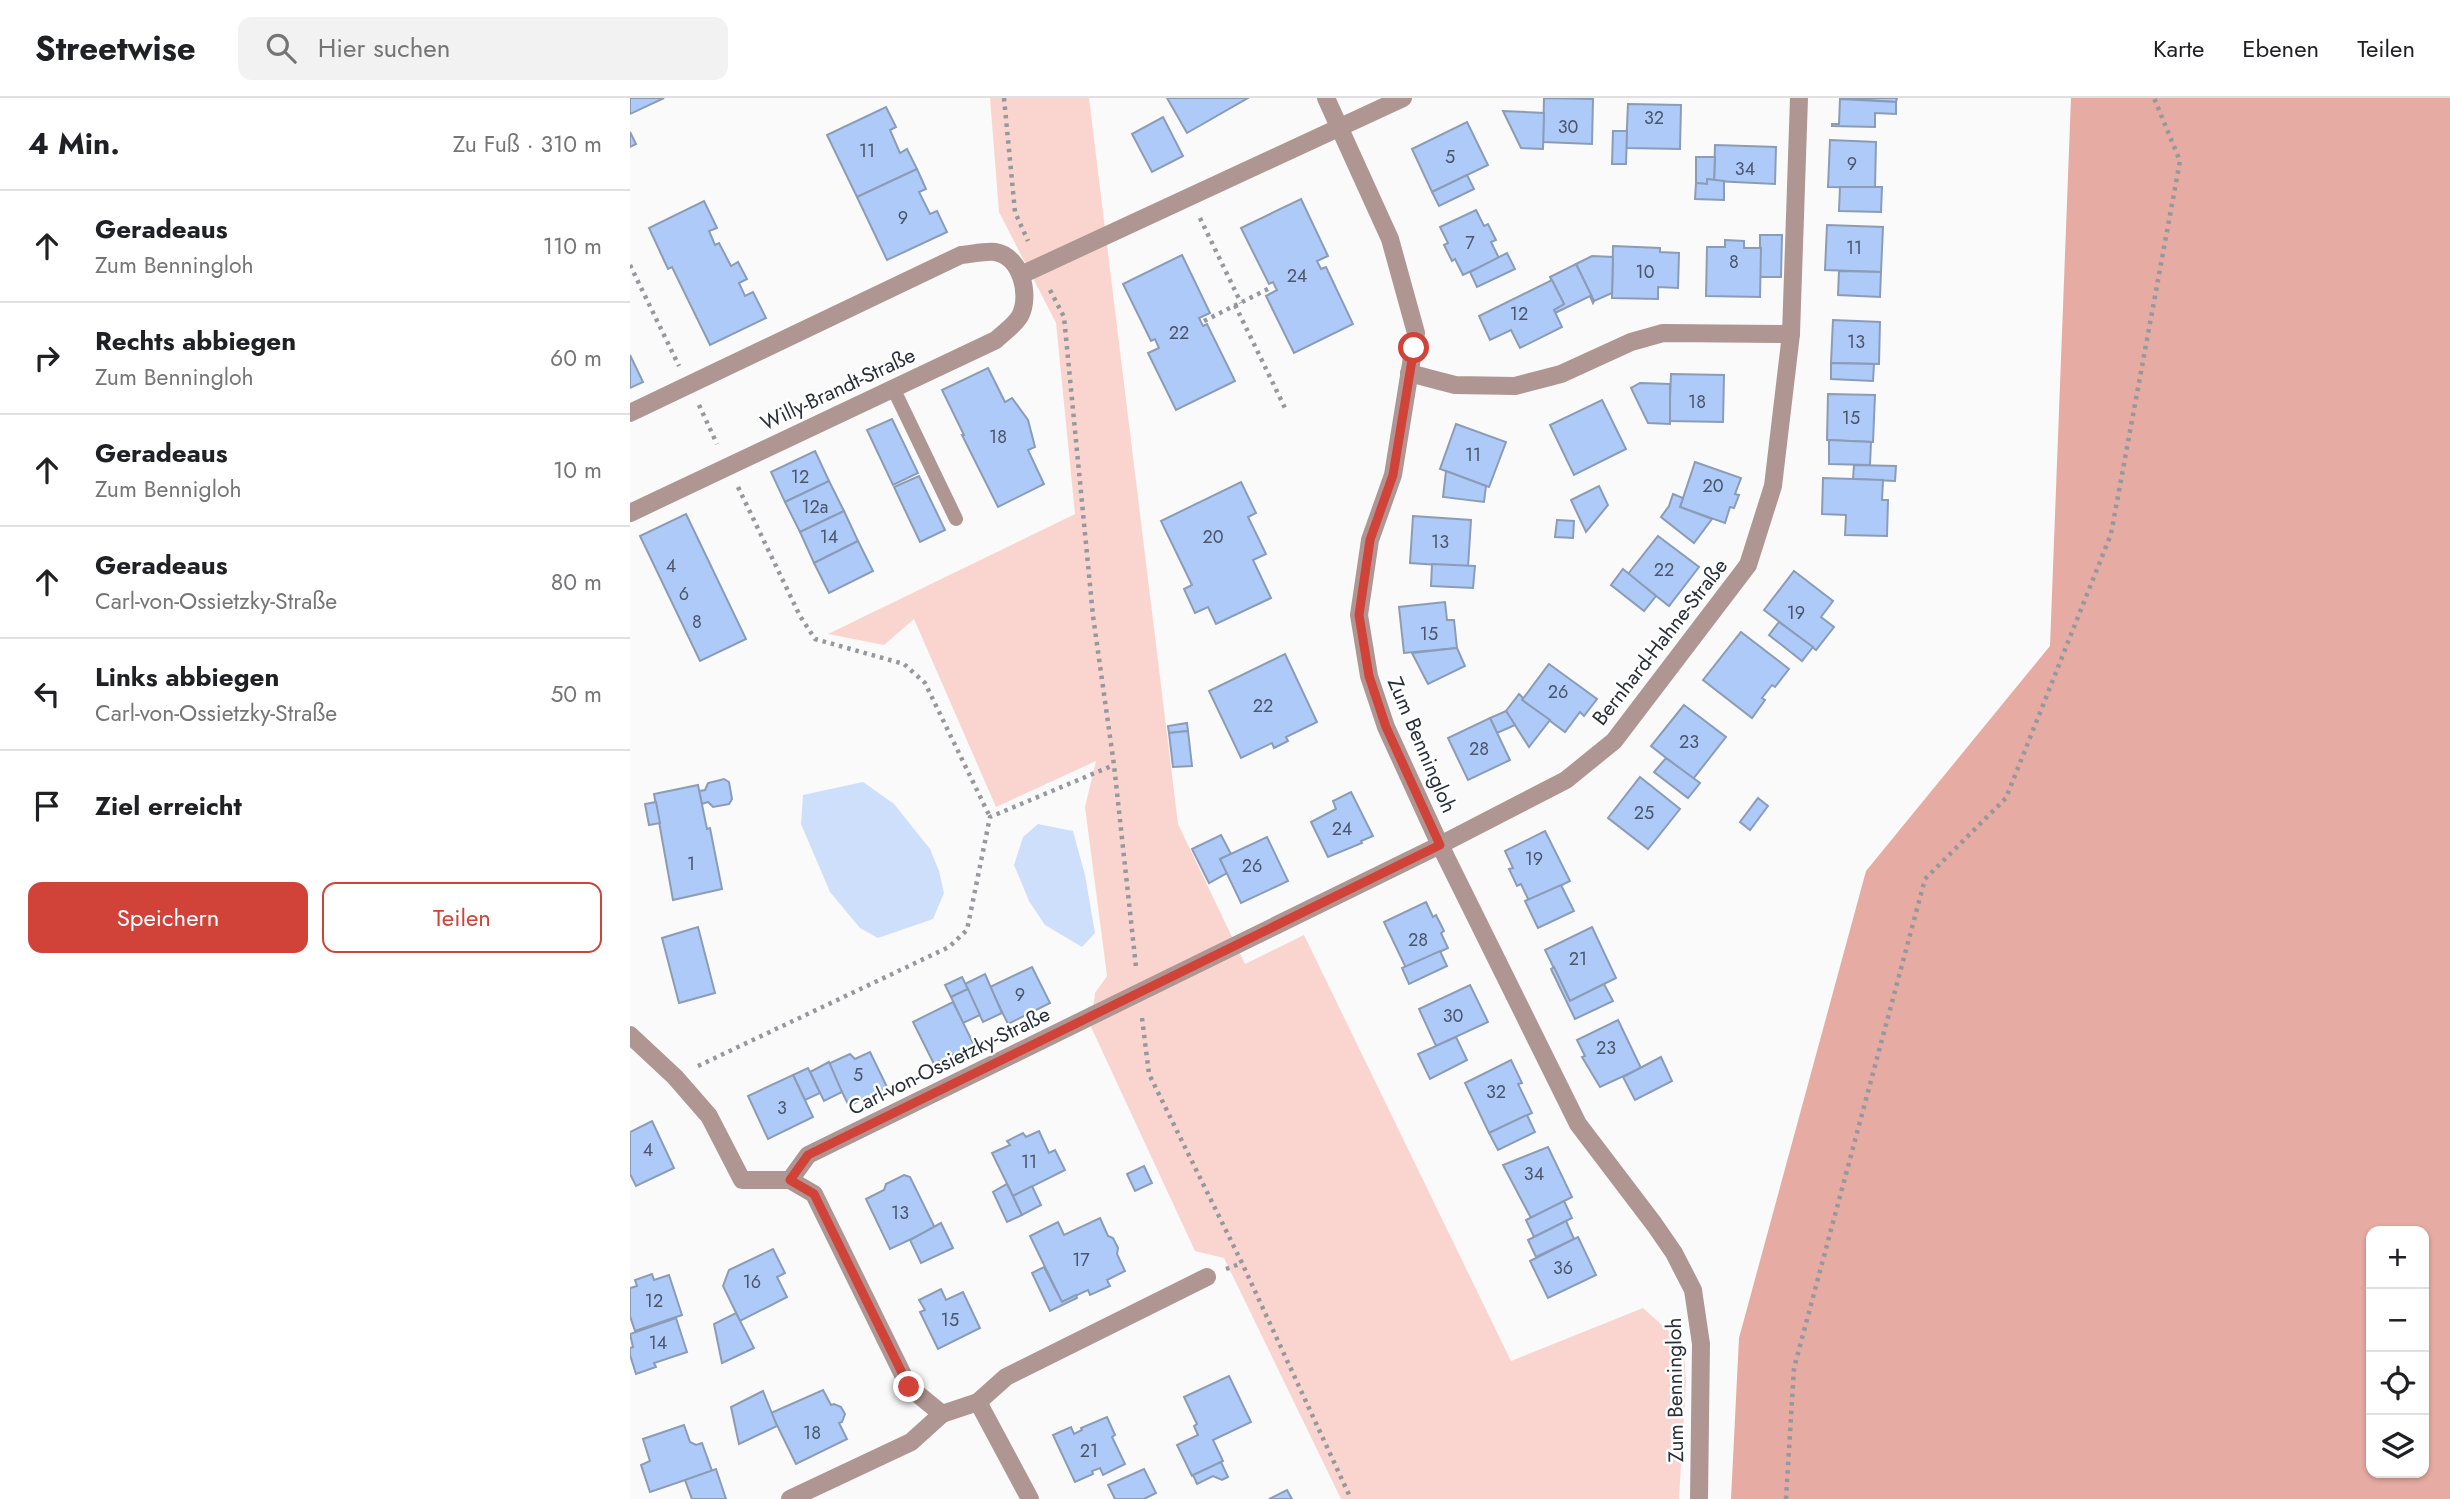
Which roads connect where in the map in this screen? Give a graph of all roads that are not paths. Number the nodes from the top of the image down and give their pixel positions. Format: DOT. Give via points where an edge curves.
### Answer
graph roads {
  1 [pos="1326,98"];
  2 [pos="1403,98"];
  3 [pos="1799,98"];
  4 [pos="1339,127"];
  5 [pos="1021,275"];
  6 [pos="1791,334"];
  7 [pos="1409,373"];
  8 [pos="893,388"];
  9 [pos="630,413"];
  10 [pos="630,513"];
  11 [pos="956,519"];
  12 [pos="1440,845"];
  13 [pos="1139,994"];
  14 [pos="630,1035"];
  15 [pos="790,1180"];
  16 [pos="1207,1277"];
  17 [pos="978,1402"];
  18 [pos="942,1414"];
  19 [pos="790,1499"];
  20 [pos="1030,1499"];
  21 [pos="1699,1499"];
  1 -- 4 [label="street, Zum Benningloh"];
  2 -- 4 [label="street"];
  3 -- 6 [label="street, Bernhard-Hahne-Straße"];
  4 -- 5 [label="street"];
  4 -- 7 [label="street, Zum Benningloh" via="1390,239 1416,333"];
  5 -- 8 [label="street, Willy-Brandt-Straße" via="1025,298 1019,317 996,340"];
  5 -- 9 [label="street" via="996,252 961,255"];
  6 -- 7 [label="street" via="1663,333 1631,342 1561,374 1515,386 1455,385"];
  6 -- 12 [label="street, Bernhard-Hahne-Straße" via="1773,486 1748,565 1614,741 1566,780"];
  7 -- 12 [label="street, Zum Benningloh" via="1393,475 1370,540 1359,615 1369,676 1386,727"];
  8 -- 10 [label="street, Willy-Brandt-Straße"];
  8 -- 11 [label="lane"];
  12 -- 13 [label="street, Zum Benningloh"];
  12 -- 21 [label="street, Zum Benningloh" via="1578,1124 1654,1224 1693,1290 1701,1344"];
  13 -- 15 [label="street, Carl-von-Ossietzky-Straße" via="808,1155"];
  14 -- 15 [label="street" via="676,1077 709,1116 742,1180"];
  15 -- 18 [label="street" via="814,1194 909,1387"];
  16 -- 17 [label="street" via="1006,1377"];
  17 -- 18 [label="street"];
  17 -- 20 [label="street"];
  18 -- 19 [label="street" via="911,1442"];
}
